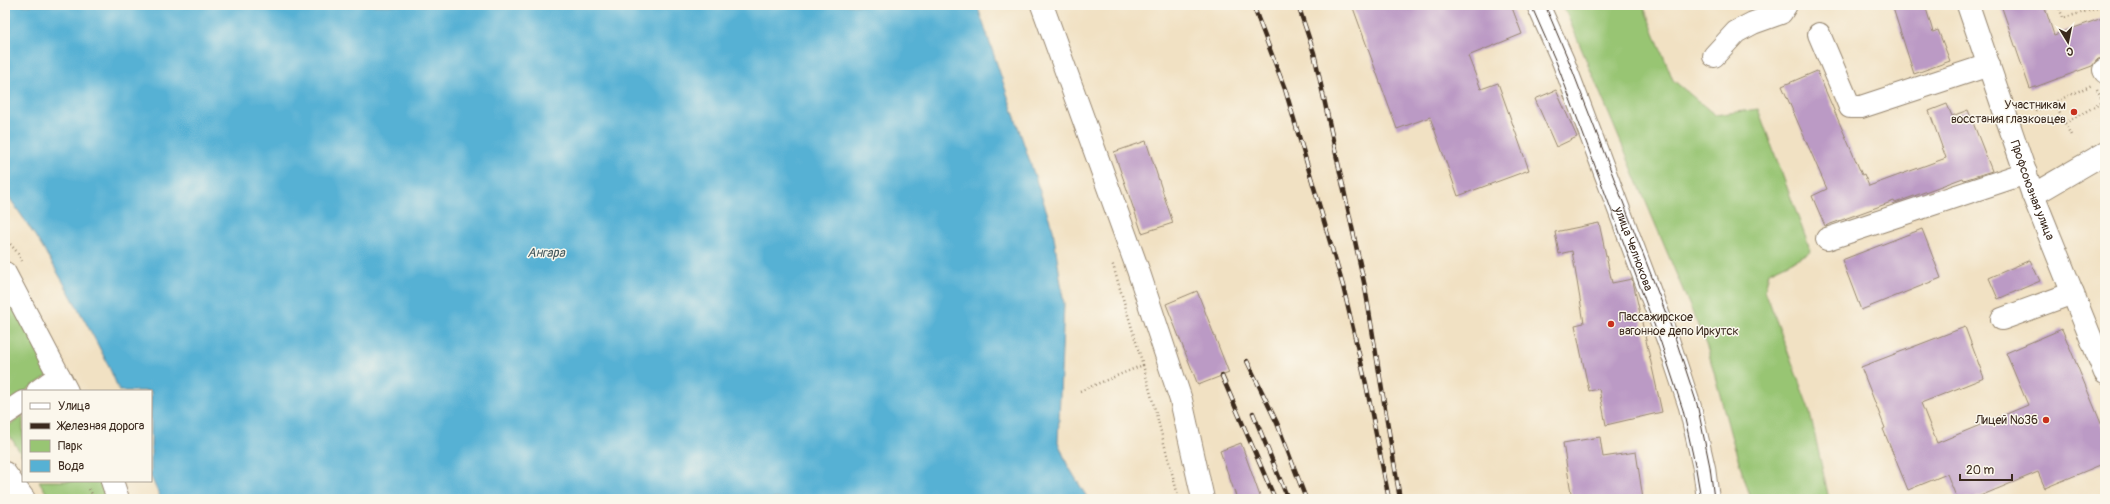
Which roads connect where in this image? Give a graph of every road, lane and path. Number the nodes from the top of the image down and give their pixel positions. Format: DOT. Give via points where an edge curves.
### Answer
graph roads {
  1 [pos="1042,5"];
  2 [pos="1538,5"];
  3 [pos="1786,5"];
  4 [pos="1968,5"];
  5 [pos="2058,5"];
  6 [pos="2105,6"];
  7 [pos="1819,34"];
  8 [pos="1714,56"];
  9 [pos="1989,65"];
  10 [pos="2054,102"];
  11 [pos="2103,102"];
  12 [pos="2105,106"];
  13 [pos="2034,110"];
  14 [pos="2065,123"];
  15 [pos="2072,137"];
  16 [pos="2105,153"];
  17 [pos="2026,173"];
  18 [pos="2033,195"];
  19 [pos="1827,239"];
  20 [pos="1111,259"];
  21 [pos="5,273"];
  22 [pos="2073,293"];
  23 [pos="2002,319"];
  24 [pos="1143,365"];
  25 [pos="2105,373"];
  26 [pos="63,383"];
  27 [pos="41,390"];
  28 [pos="1080,391"];
  29 [pos="22,403"];
  30 [pos="5,414"];
  31 [pos="5,473"];
  32 [pos="112,482"];
  33 [pos="89,489"];
  34 [pos="24,499"];
  35 [pos="95,499"];
  36 [pos="118,499"];
  37 [pos="1179,499"];
  38 [pos="1203,499"];
  39 [pos="1708,499"];
  1 -- 38 [label="street" via="1138,270 1181,400"];
  2 -- 39 [label="street, улица Челнокова" via="1563,61 1668,340 1690,407 1704,468"];
  3 -- 8 [label="street" via="1781,13 1736,32"];
  4 -- 9 [label="street, Профсоюзная улица"];
  5 -- 6 [label="path" via="2063,18"];
  7 -- 9 [label="street" via="1850,107 1861,107"];
  9 -- 17 [label="street, Профсоюзная улица"];
  10 -- 11 [label="path" via="2094,84"];
  10 -- 13 [label="path"];
  10 -- 14 [label="path"];
  11 -- 12 [label="path"];
  11 -- 14 [label="path"];
  14 -- 15 [label="path"];
  16 -- 18 [label="street"];
  17 -- 18 [label="street, Профсоюзная улица"];
  17 -- 19 [label="street"];
  18 -- 22 [label="street, Профсоюзная улица"];
  20 -- 24 [label="path"];
  21 -- 26 [label="street"];
  22 -- 23 [label="street"];
  22 -- 25 [label="street, Профсоюзная улица"];
  24 -- 28 [label="path"];
  24 -- 37 [label="path"];
  26 -- 27 [label="street"];
  29 -- 30 [label="street"];
  31 -- 34 [label="street"];
  32 -- 36 [label="street"];
  33 -- 35 [label="path"];
}
